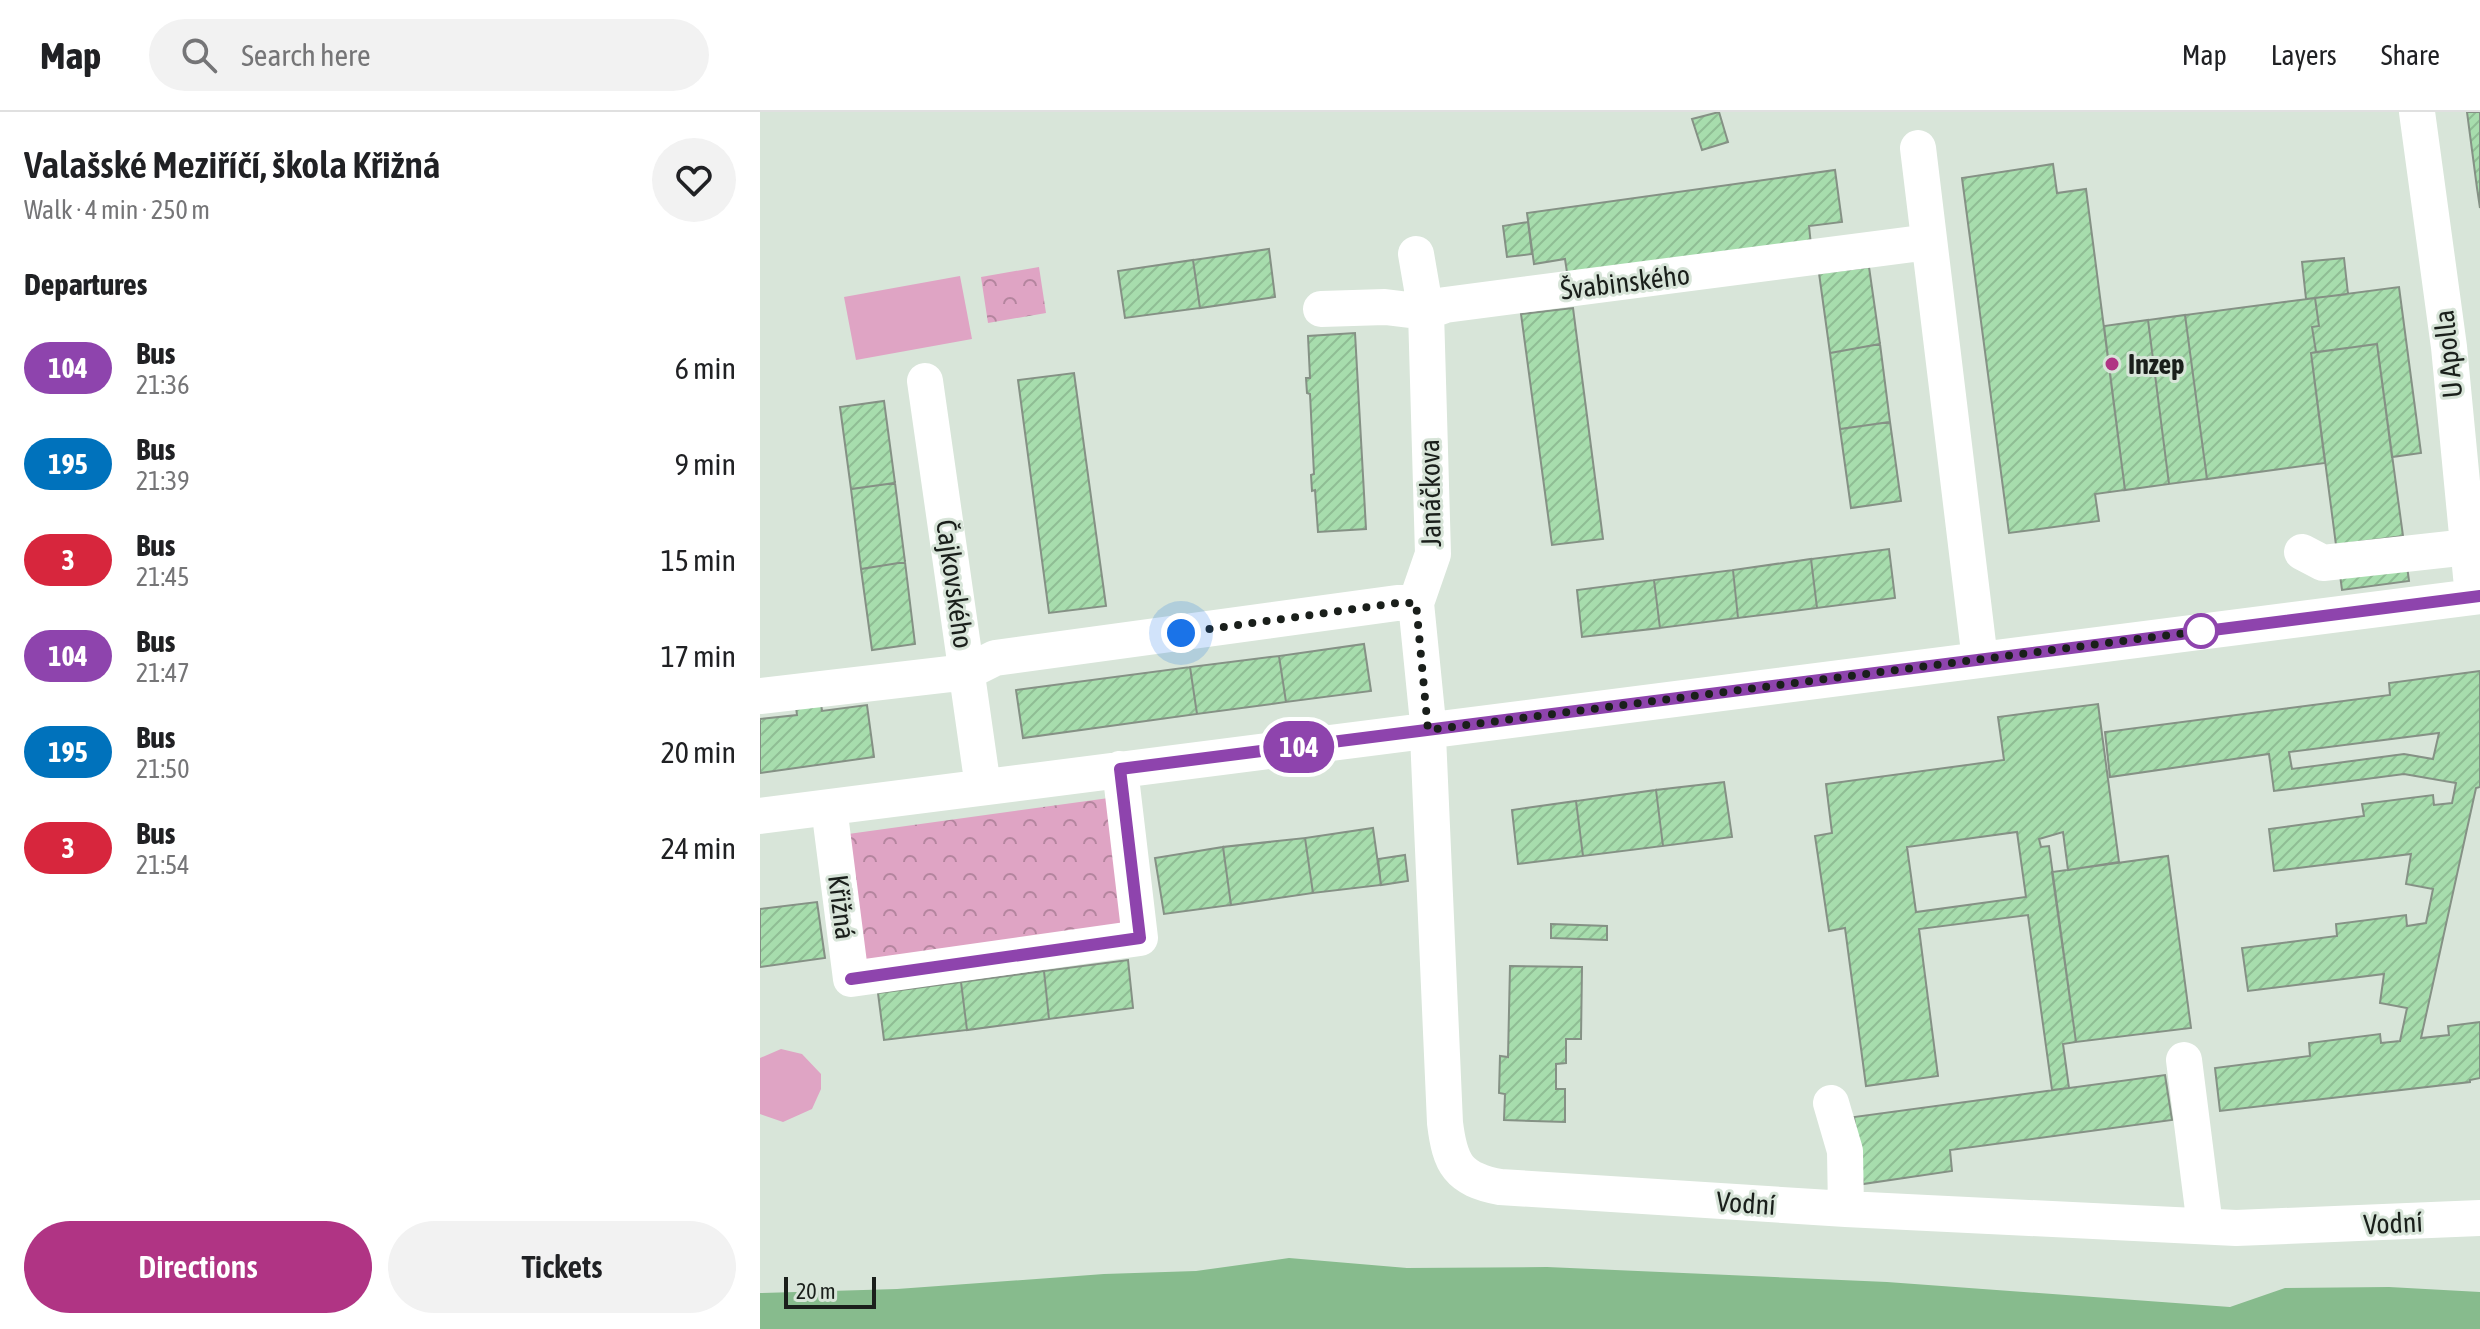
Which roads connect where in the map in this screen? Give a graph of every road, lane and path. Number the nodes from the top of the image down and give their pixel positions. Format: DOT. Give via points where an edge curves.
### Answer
graph roads {
  1 [pos="2417,112"];
  2 [pos="1918,148"];
  3 [pos="1929,242"];
  4 [pos="1416,254"];
  5 [pos="1321,309"];
  6 [pos="1426,312"];
  7 [pos="2464,346"];
  8 [pos="925,381"];
  9 [pos="2468,547"];
  10 [pos="2302,552"];
  11 [pos="2477,596"];
  12 [pos="1416,603"];
  13 [pos="1980,660"];
  14 [pos="967,672"];
  15 [pos="760,696"];
  16 [pos="1428,730"];
  17 [pos="1120,769"];
  18 [pos="983,787"];
  19 [pos="829,807"];
  20 [pos="760,816"];
  21 [pos="2184,1060"];
  22 [pos="1831,1103"];
  23 [pos="1846,1209"];
  24 [pos="2480,1218"];
  25 [pos="2205,1226"];
  1 -- 7 [label="street, U Apolla"];
  2 -- 3 [label="street"];
  3 -- 6 [label="street, Švabinského" via="1445,305"];
  3 -- 13 [label="street" via="1987,587"];
  4 -- 6 [label="street, Janáčkova"];
  5 -- 6 [label="street, Švabinského"];
  6 -- 12 [label="street, Janáčkova" via="1433,554"];
  7 -- 9 [label="street, U Apolla"];
  8 -- 14 [label="street, Čajkovského"];
  9 -- 10 [label="street" via="2323,563"];
  9 -- 11 [label="street, U Apolla"];
  11 -- 13 [label="street"];
  12 -- 14 [label="street" via="995,658"];
  12 -- 16 [label="street, Janáčkova"];
  13 -- 16 [label="street"];
  14 -- 15 [label="street"];
  14 -- 18 [label="street, Čajkovského"];
  16 -- 17 [label="street"];
  16 -- 23 [label="street, Vodní" via="1445,1123 1450,1155 1458,1168 1469,1178 1500,1187"];
  17 -- 18 [label="street"];
  17 -- 19 [label="street, Křižná" via="1140,938 851,979"];
  18 -- 19 [label="street"];
  19 -- 20 [label="street"];
  21 -- 25 [label="street"];
  22 -- 23 [label="street" via="1845,1151"];
  23 -- 25 [label="street, Vodní"];
  24 -- 25 [label="street, Vodní"];
}
